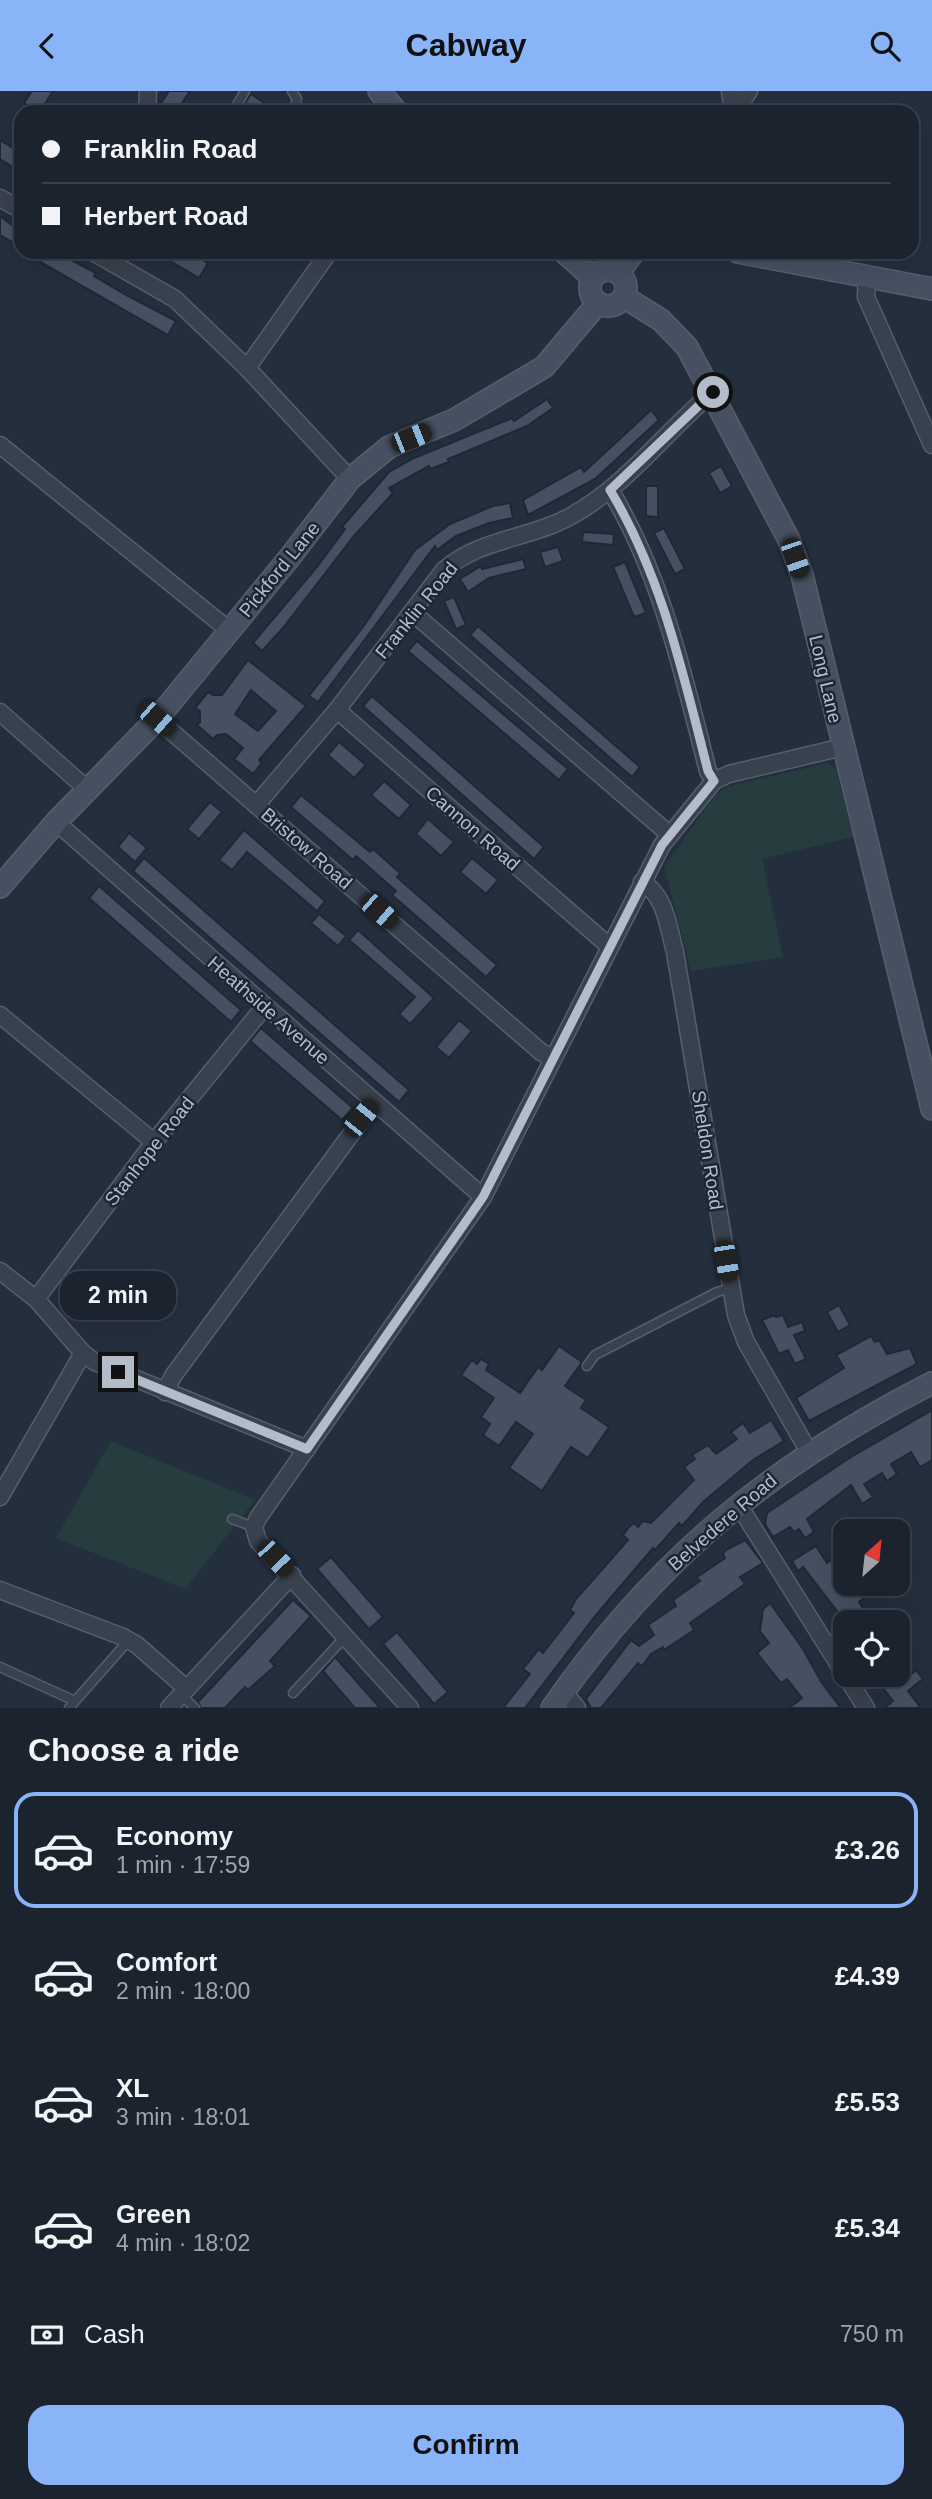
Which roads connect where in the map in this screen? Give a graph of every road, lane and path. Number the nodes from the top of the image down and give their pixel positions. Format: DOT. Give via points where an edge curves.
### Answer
graph roads {
  1 [pos="379,91"];
  2 [pos="391,105"];
  3 [pos="105,259"];
  4 [pos="324,259"];
  5 [pos="572,259"];
  6 [pos="629,259"];
  7 [pos="809,259"];
  8 [pos="618,273"];
  9 [pos="867,276"];
  10 [pos="593,278"];
  11 [pos="932,289"];
  12 [pos="624,297"];
  13 [pos="598,303"];
  14 [pos="247,368"];
  15 [pos="713,392"];
  16 [pos="0,445"];
  17 [pos="932,445"];
  18 [pos="349,479"];
  19 [pos="610,490"];
  20 [pos="413,613"];
  21 [pos="230,631"];
  22 [pos="337,710"];
  23 [pos="0,712"];
  24 [pos="157,719"];
  25 [pos="842,747"];
  26 [pos="714,781"];
  27 [pos="88,790"];
  28 [pos="257,804"];
  29 [pos="55,822"];
  30 [pos="669,834"];
  31 [pos="642,882"];
  32 [pos="0,887"];
  33 [pos="609,946"];
  34 [pos="265,1006"];
  35 [pos="0,1015"];
  36 [pos="553,1058"];
  37 [pos="374,1103"];
  38 [pos="932,1109"];
  39 [pos="155,1142"];
  40 [pos="483,1197"];
  41 [pos="0,1271"];
  42 [pos="731,1288"];
  43 [pos="36,1299"];
  44 [pos="83,1353"];
  45 [pos="587,1366"];
  46 [pos="932,1383"];
  47 [pos="165,1392"];
  48 [pos="307,1449"];
  49 [pos="810,1452"];
  50 [pos="0,1497"];
  51 [pos="738,1504"];
  52 [pos="232,1519"];
  53 [pos="254,1527"];
  54 [pos="292,1575"];
  55 [pos="0,1590"];
  56 [pos="346,1636"];
  57 [pos="129,1640"];
  58 [pos="0,1667"];
  59 [pos="184,1692"];
  60 [pos="293,1693"];
  61 [pos="75,1700"];
  62 [pos="558,1700"];
  63 [pos="69,1708"];
  64 [pos="169,1708"];
  65 [pos="195,1708"];
  66 [pos="410,1708"];
  67 [pos="578,1708"];
  68 [pos="866,1708"];
  1 -- 2 [label="street"];
  3 -- 14 [label="street" via="175,299"];
  4 -- 14 [label="street"];
  5 -- 10 [label="street"];
  6 -- 8 [label="street"];
  7 -- 9 [label="street"];
  8 -- 10 [label="street" via="605,270"];
  8 -- 12 [label="street" via="626,284"];
  9 -- 11 [label="street"];
  9 -- 17 [label="street" via="866,297"];
  10 -- 13 [label="street" via="591,291"];
  12 -- 13 [label="street" via="612,305"];
  12 -- 15 [label="street, Long Lane" via="661,320 687,347"];
  13 -- 18 [label="street, Pickford Lane" via="544,367 454,420 389,447"];
  14 -- 18 [label="street"];
  15 -- 19 [label="street, Franklin Road"];
  15 -- 25 [label="street, Long Lane" via="793,552"];
  16 -- 21 [label="street"];
  18 -- 21 [label="street, Pickford Lane"];
  19 -- 20 [label="street, Franklin Road" via="547,528 461,555 444,570"];
  19 -- 26 [label="street" via="667,614"];
  20 -- 22 [label="street, Franklin Road"];
  20 -- 30 [label="street"];
  21 -- 24 [label="street, Pickford Lane"];
  22 -- 28 [label="street, Franklin Road"];
  22 -- 33 [label="street, Cannon Road"];
  23 -- 27 [label="street"];
  24 -- 27 [label="street, Pickford Lane"];
  24 -- 28 [label="street, Bristow Road"];
  25 -- 26 [label="street"];
  25 -- 38 [label="street, Long Lane"];
  26 -- 30 [label="street"];
  27 -- 29 [label="street, Pickford Lane"];
  28 -- 36 [label="street, Bristow Road"];
  29 -- 32 [label="street, Pickford Lane"];
  29 -- 34 [label="street, Heathside Avenue"];
  30 -- 31 [label="street"];
  31 -- 33 [label="street"];
  31 -- 42 [label="street, Sheldon Road" via="654,888 662,901 675,952"];
  33 -- 36 [label="street"];
  34 -- 37 [label="street, Heathside Avenue"];
  34 -- 39 [label="street, Stanhope Road"];
  35 -- 39 [label="street"];
  36 -- 40 [label="street"];
  37 -- 40 [label="street, Heathside Avenue"];
  37 -- 47 [label="street"];
  39 -- 43 [label="street, Stanhope Road"];
  40 -- 48 [label="street"];
  41 -- 43 [label="street"];
  42 -- 45 [label="lane" via="595,1355"];
  42 -- 49 [label="street, Sheldon Road" via="746,1342"];
  43 -- 44 [label="street"];
  44 -- 47 [label="street"];
  44 -- 50 [label="street"];
  46 -- 49 [label="street, Belvedere Road"];
  47 -- 48 [label="street"];
  48 -- 53 [label="street"];
  49 -- 51 [label="street, Belvedere Road"];
  51 -- 62 [label="street, Belvedere Road" via="638,1598"];
  51 -- 68 [label="street"];
  52 -- 53 [label="lane"];
  53 -- 54 [label="street" via="258,1541"];
  54 -- 56 [label="street"];
  54 -- 59 [label="street"];
  55 -- 57 [label="street"];
  56 -- 60 [label="lane"];
  56 -- 66 [label="street"];
  57 -- 59 [label="street"];
  57 -- 61 [label="lane"];
  58 -- 61 [label="lane"];
  59 -- 64 [label="street"];
  59 -- 65 [label="lane"];
  61 -- 63 [label="lane"];
  62 -- 67 [label="street"];
}
